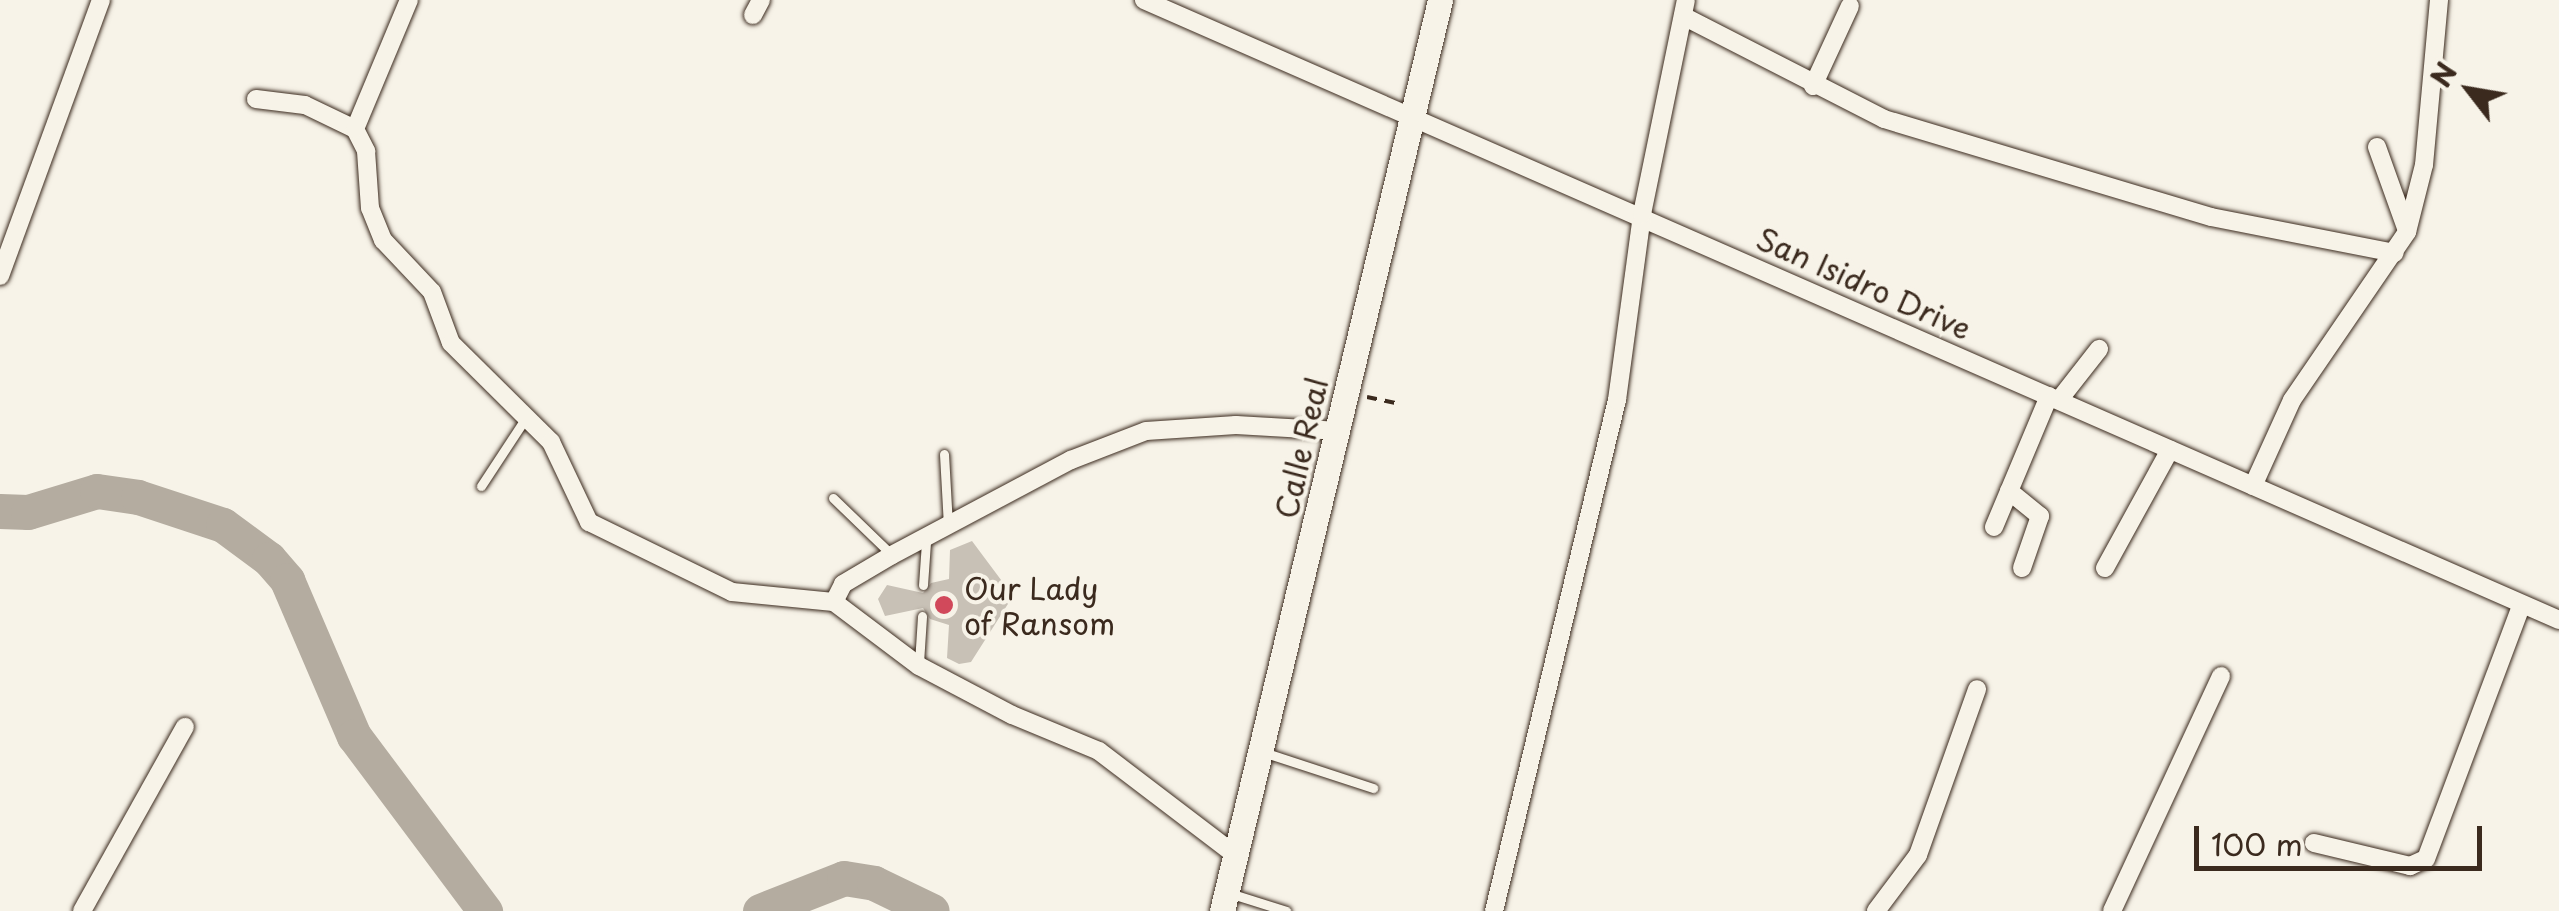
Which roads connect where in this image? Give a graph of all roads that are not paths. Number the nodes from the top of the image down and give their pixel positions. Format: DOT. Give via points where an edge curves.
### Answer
graph roads {
  1 [pos="101,0"];
  2 [pos="409,0"];
  3 [pos="1144,0"];
  4 [pos="1440,0"];
  5 [pos="2439,0"];
  6 [pos="1850,6"];
  7 [pos="1685,8"];
  8 [pos="1813,86"];
  9 [pos="256,100"];
  10 [pos="1415,118"];
  11 [pos="355,129"];
  12 [pos="2377,146"];
  13 [pos="1642,214"];
  14 [pos="2407,232"];
  15 [pos="2394,252"];
  16 [pos="0,276"];
  17 [pos="2100,349"];
  18 [pos="2054,398"];
  19 [pos="529,414"];
  20 [pos="1340,431"];
  21 [pos="2170,450"];
  22 [pos="944,454"];
  23 [pos="482,486"];
  24 [pos="2252,486"];
  25 [pos="2009,491"];
  26 [pos="833,498"];
  27 [pos="1994,528"];
  28 [pos="949,529"];
  29 [pos="926,542"];
  30 [pos="892,555"];
  31 [pos="2022,568"];
  32 [pos="2105,568"];
  33 [pos="923,585"];
  34 [pos="834,602"];
  35 [pos="2522,604"];
  36 [pos="922,616"];
  37 [pos="2559,620"];
  38 [pos="919,666"];
  39 [pos="2221,676"];
  40 [pos="1978,689"];
  41 [pos="184,727"];
  42 [pos="1260,751"];
  43 [pos="1373,788"];
  44 [pos="2314,842"];
  45 [pos="1234,854"];
  46 [pos="1224,902"];
  47 [pos="82,911"];
  48 [pos="1286,911"];
  49 [pos="1494,911"];
  50 [pos="1876,911"];
  51 [pos="2112,911"];
  1 -- 16 [label="street"];
  2 -- 11 [label="street"];
  3 -- 10 [label="street, San Isidro Drive"];
  4 -- 10 [label="street, Calle Real"];
  5 -- 14 [label="street" via="2424,165"];
  6 -- 8 [label="street"];
  7 -- 8 [label="street"];
  7 -- 13 [label="street"];
  8 -- 15 [label="street" via="1884,119 2130,195"];
  9 -- 11 [label="street" via="305,104"];
  10 -- 13 [label="street, San Isidro Drive"];
  10 -- 20 [label="street, Calle Real"];
  11 -- 19 [label="street" via="366,150 370,208 383,240 432,292 451,343"];
  12 -- 14 [label="street"];
  13 -- 18 [label="street, San Isidro Drive"];
  13 -- 49 [label="street" via="1617,400"];
  14 -- 15 [label="street"];
  15 -- 24 [label="street" via="2292,400"];
  17 -- 18 [label="street"];
  18 -- 21 [label="street, San Isidro Drive"];
  18 -- 25 [label="street"];
  19 -- 23 [label="lane"];
  19 -- 34 [label="street" via="551,442 577,506 622,543 732,592"];
  20 -- 28 [label="street" via="1236,425 1146,431 1071,460"];
  20 -- 42 [label="street, Calle Real"];
  21 -- 24 [label="street, San Isidro Drive"];
  21 -- 32 [label="street"];
  22 -- 28 [label="lane"];
  24 -- 35 [label="street, San Isidro Drive"];
  25 -- 27 [label="street"];
  25 -- 31 [label="street" via="2040,516"];
  26 -- 30 [label="lane"];
  28 -- 29 [label="street"];
  29 -- 30 [label="street"];
  29 -- 33 [label="lane"];
  30 -- 34 [label="street" via="844,584"];
  34 -- 38 [label="street"];
  35 -- 37 [label="street, San Isidro Drive"];
  35 -- 44 [label="street" via="2426,859 2410,866"];
  36 -- 38 [label="lane"];
  38 -- 45 [label="street" via="1099,751"];
  39 -- 51 [label="street"];
  40 -- 50 [label="street" via="1918,855"];
  41 -- 47 [label="street"];
  42 -- 43 [label="lane"];
  42 -- 45 [label="street, Calle Real"];
  45 -- 46 [label="street, Calle Real"];
  46 -- 48 [label="lane"];
}
